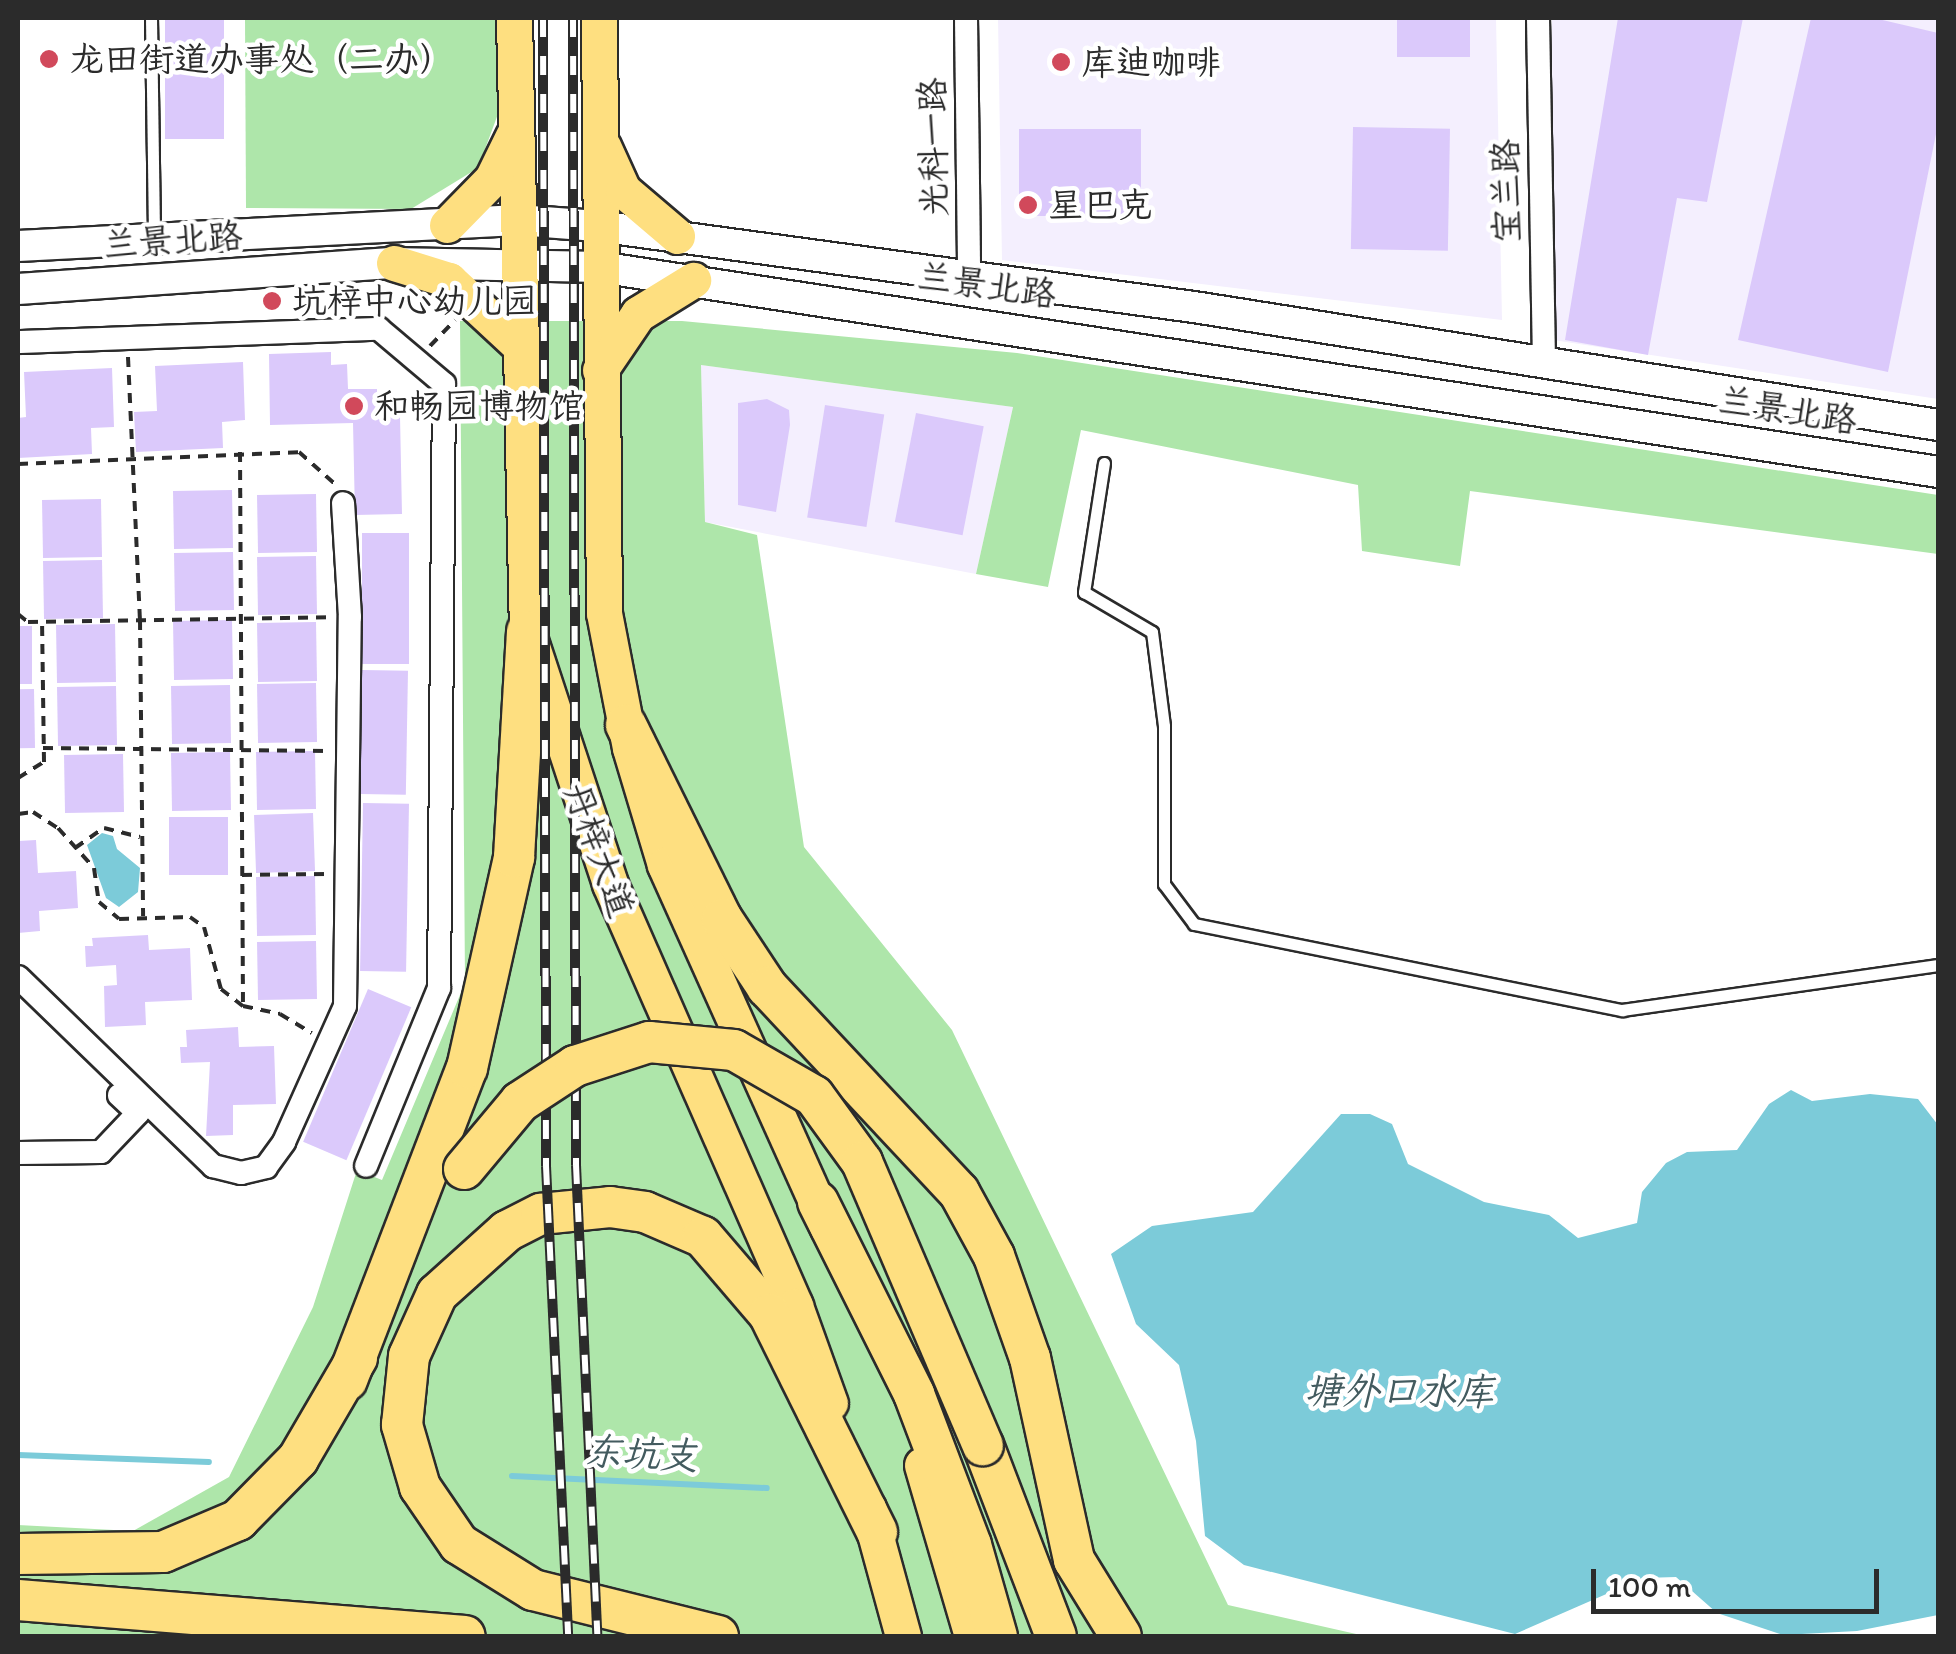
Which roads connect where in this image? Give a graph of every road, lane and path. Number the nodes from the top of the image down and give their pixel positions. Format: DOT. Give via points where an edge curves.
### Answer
graph roads {
  1 [pos="150,18"];
  2 [pos="514,18"];
  3 [pos="599,18"];
  4 [pos="966,18"];
  5 [pos="1538,18"];
  6 [pos="516,131"];
  7 [pos="601,142"];
  8 [pos="518,220"];
  9 [pos="447,225"];
  10 [pos="597,226"];
  11 [pos="364,229"];
  12 [pos="677,236"];
  13 [pos="154,239"];
  14 [pos="18,246"];
  15 [pos="520,262"];
  16 [pos="380,264"];
  17 [pos="599,267"];
  18 [pos="969,276"];
  19 [pos="693,280"];
  20 [pos="18,288"];
  21 [pos="476,299"];
  22 [pos="128,336"];
  23 [pos="18,342"];
  24 [pos="520,346"];
  25 [pos="416,360"];
  26 [pos="1544,362"];
  27 [pos="600,370"];
  28 [pos="1938,425"];
  29 [pos="240,452"];
  30 [pos="129,458"];
  31 [pos="1104,463"];
  32 [pos="18,464"];
  33 [pos="1938,472"];
  34 [pos="343,503"];
  35 [pos="18,614"];
  36 [pos="350,617"];
  37 [pos="241,619"];
  38 [pos="140,620"];
  39 [pos="42,622"];
  40 [pos="527,631"];
  41 [pos="626,725"];
  42 [pos="43,748"];
  43 [pos="242,749"];
  44 [pos="140,750"];
  45 [pos="348,751"];
  46 [pos="18,778"];
  47 [pos="18,814"];
  48 [pos="140,837"];
  49 [pos="76,848"];
  50 [pos="347,874"];
  51 [pos="242,876"];
  52 [pos="143,916"];
  53 [pos="1938,966"];
  54 [pos="18,977"];
  55 [pos="18,994"];
  56 [pos="243,1006"];
  57 [pos="329,1043"];
  58 [pos="18,1152"];
  59 [pos="366,1166"];
  60 [pos="818,1202"];
  61 [pos="347,1380"];
  62 [pos="877,1532"];
  63 [pos="28,1554"];
  64 [pos="27,1600"];
  65 [pos="465,1636"];
  66 [pos="718,1636"];
  67 [pos="903,1636"];
  68 [pos="972,1636"];
  69 [pos="997,1636"];
  70 [pos="1056,1636"];
  71 [pos="1120,1636"];
  1 -- 13 [label="lane"];
  2 -- 6 [label="main road, 丹梓大道"];
  3 -- 7 [label="main road, 丹梓大道"];
  4 -- 18 [label="street, 光科一路"];
  5 -- 26 [label="street, 宝兰路"];
  6 -- 8 [label="main road, 丹梓大道"];
  6 -- 9 [label="main road" via="492,179"];
  7 -- 10 [label="main road, 丹梓大道"];
  7 -- 12 [label="main road" via="623,190"];
  8 -- 9 [label="main road, 兰景北路"];
  8 -- 10 [label="main road, 兰景北路"];
  8 -- 15 [label="main road, 丹梓大道"];
  9 -- 11 [label="main road, 兰景北路"];
  10 -- 12 [label="main road, 兰景北路"];
  10 -- 17 [label="main road, 丹梓大道"];
  11 -- 13 [label="main road, 兰景北路"];
  11 -- 16 [label="main road"];
  12 -- 18 [label="main road, 兰景北路"];
  13 -- 14 [label="main road, 兰景北路"];
  15 -- 16 [label="main road, 兰景北路"];
  15 -- 17 [label="main road, 兰景北路"];
  15 -- 24 [label="main road, 丹梓大道"];
  16 -- 20 [label="main road, 兰景北路"];
  16 -- 21 [label="main road" via="449,280"];
  17 -- 19 [label="main road, 兰景北路"];
  17 -- 27 [label="main road, 丹梓大道"];
  18 -- 26 [label="main road, 兰景北路"];
  19 -- 27 [label="main road" via="638,314"];
  19 -- 33 [label="main road, 兰景北路"];
  21 -- 24 [label="main road"];
  21 -- 25 [label="path"];
  22 -- 23 [label="street"];
  22 -- 25 [label="street" via="379,329"];
  22 -- 30 [label="path"];
  24 -- 40 [label="main road, 丹梓大道"];
  25 -- 59 [label="street" via="444,384 439,988"];
  26 -- 28 [label="main road, 兰景北路"];
  27 -- 41 [label="main road, 丹梓大道" via="604,614"];
  29 -- 30 [label="path"];
  29 -- 34 [label="path" via="299,452 316,460"];
  29 -- 37 [label="path"];
  30 -- 32 [label="path"];
  30 -- 38 [label="path"];
  31 -- 53 [label="lane" via="1084,592 1152,632 1164,726 1164,884 1194,924 1622,1010"];
  34 -- 36 [label="street"];
  35 -- 39 [label="path"];
  36 -- 37 [label="path"];
  36 -- 45 [label="street"];
  37 -- 38 [label="path"];
  37 -- 43 [label="path"];
  38 -- 39 [label="path"];
  38 -- 44 [label="path"];
  39 -- 42 [label="path"];
  40 -- 61 [label="highway" via="514,857 467,1068"];
  40 -- 62 [label="main road, 丹梓大道" via="610,884 794,1306"];
  41 -- 60 [label="main road, 丹梓大道" via="665,865"];
  41 -- 71 [label="highway" via="722,919 767,987 959,1192 994,1256 1030,1358 1074,1560"];
  42 -- 44 [label="path"];
  42 -- 46 [label="path" via="44,762"];
  43 -- 44 [label="path"];
  43 -- 45 [label="path"];
  43 -- 51 [label="path"];
  44 -- 48 [label="path"];
  45 -- 50 [label="street"];
  47 -- 49 [label="path" via="33,812"];
  48 -- 49 [label="path" via="104,828"];
  48 -- 52 [label="path"];
  49 -- 52 [label="path" via="94,868 99,902 119,919"];
  50 -- 51 [label="path"];
  50 -- 57 [label="street" via="346,1006"];
  51 -- 56 [label="path"];
  52 -- 56 [label="path" via="190,917 204,927 214,976"];
  54 -- 57 [label="street" via="213,1166 241,1173 266,1167 284,1142"];
  55 -- 58 [label="street" via="138,1114 101,1152"];
  56 -- 57 [label="path" via="280,1014"];
  60 -- 68 [label="main road, 丹梓大道" via="928,1478"];
  60 -- 69 [label="highway" via="914,1394"];
  61 -- 63 [label="highway" via="298,1459 238,1520 162,1552"];
  61 -- 70 [label="highway, bridge" via="420,1222 520,1102 575,1066 649,1042 734,1050 814,1096 862,1162"];
  62 -- 66 [label="highway" via="770,1314 703,1238 645,1212 610,1207 541,1214 506,1231 437,1294 409,1356 402,1425 420,1487 459,1544 533,1590"];
  62 -- 67 [label="main road, 丹梓大道"];
  64 -- 65 [label="highway"];
}
